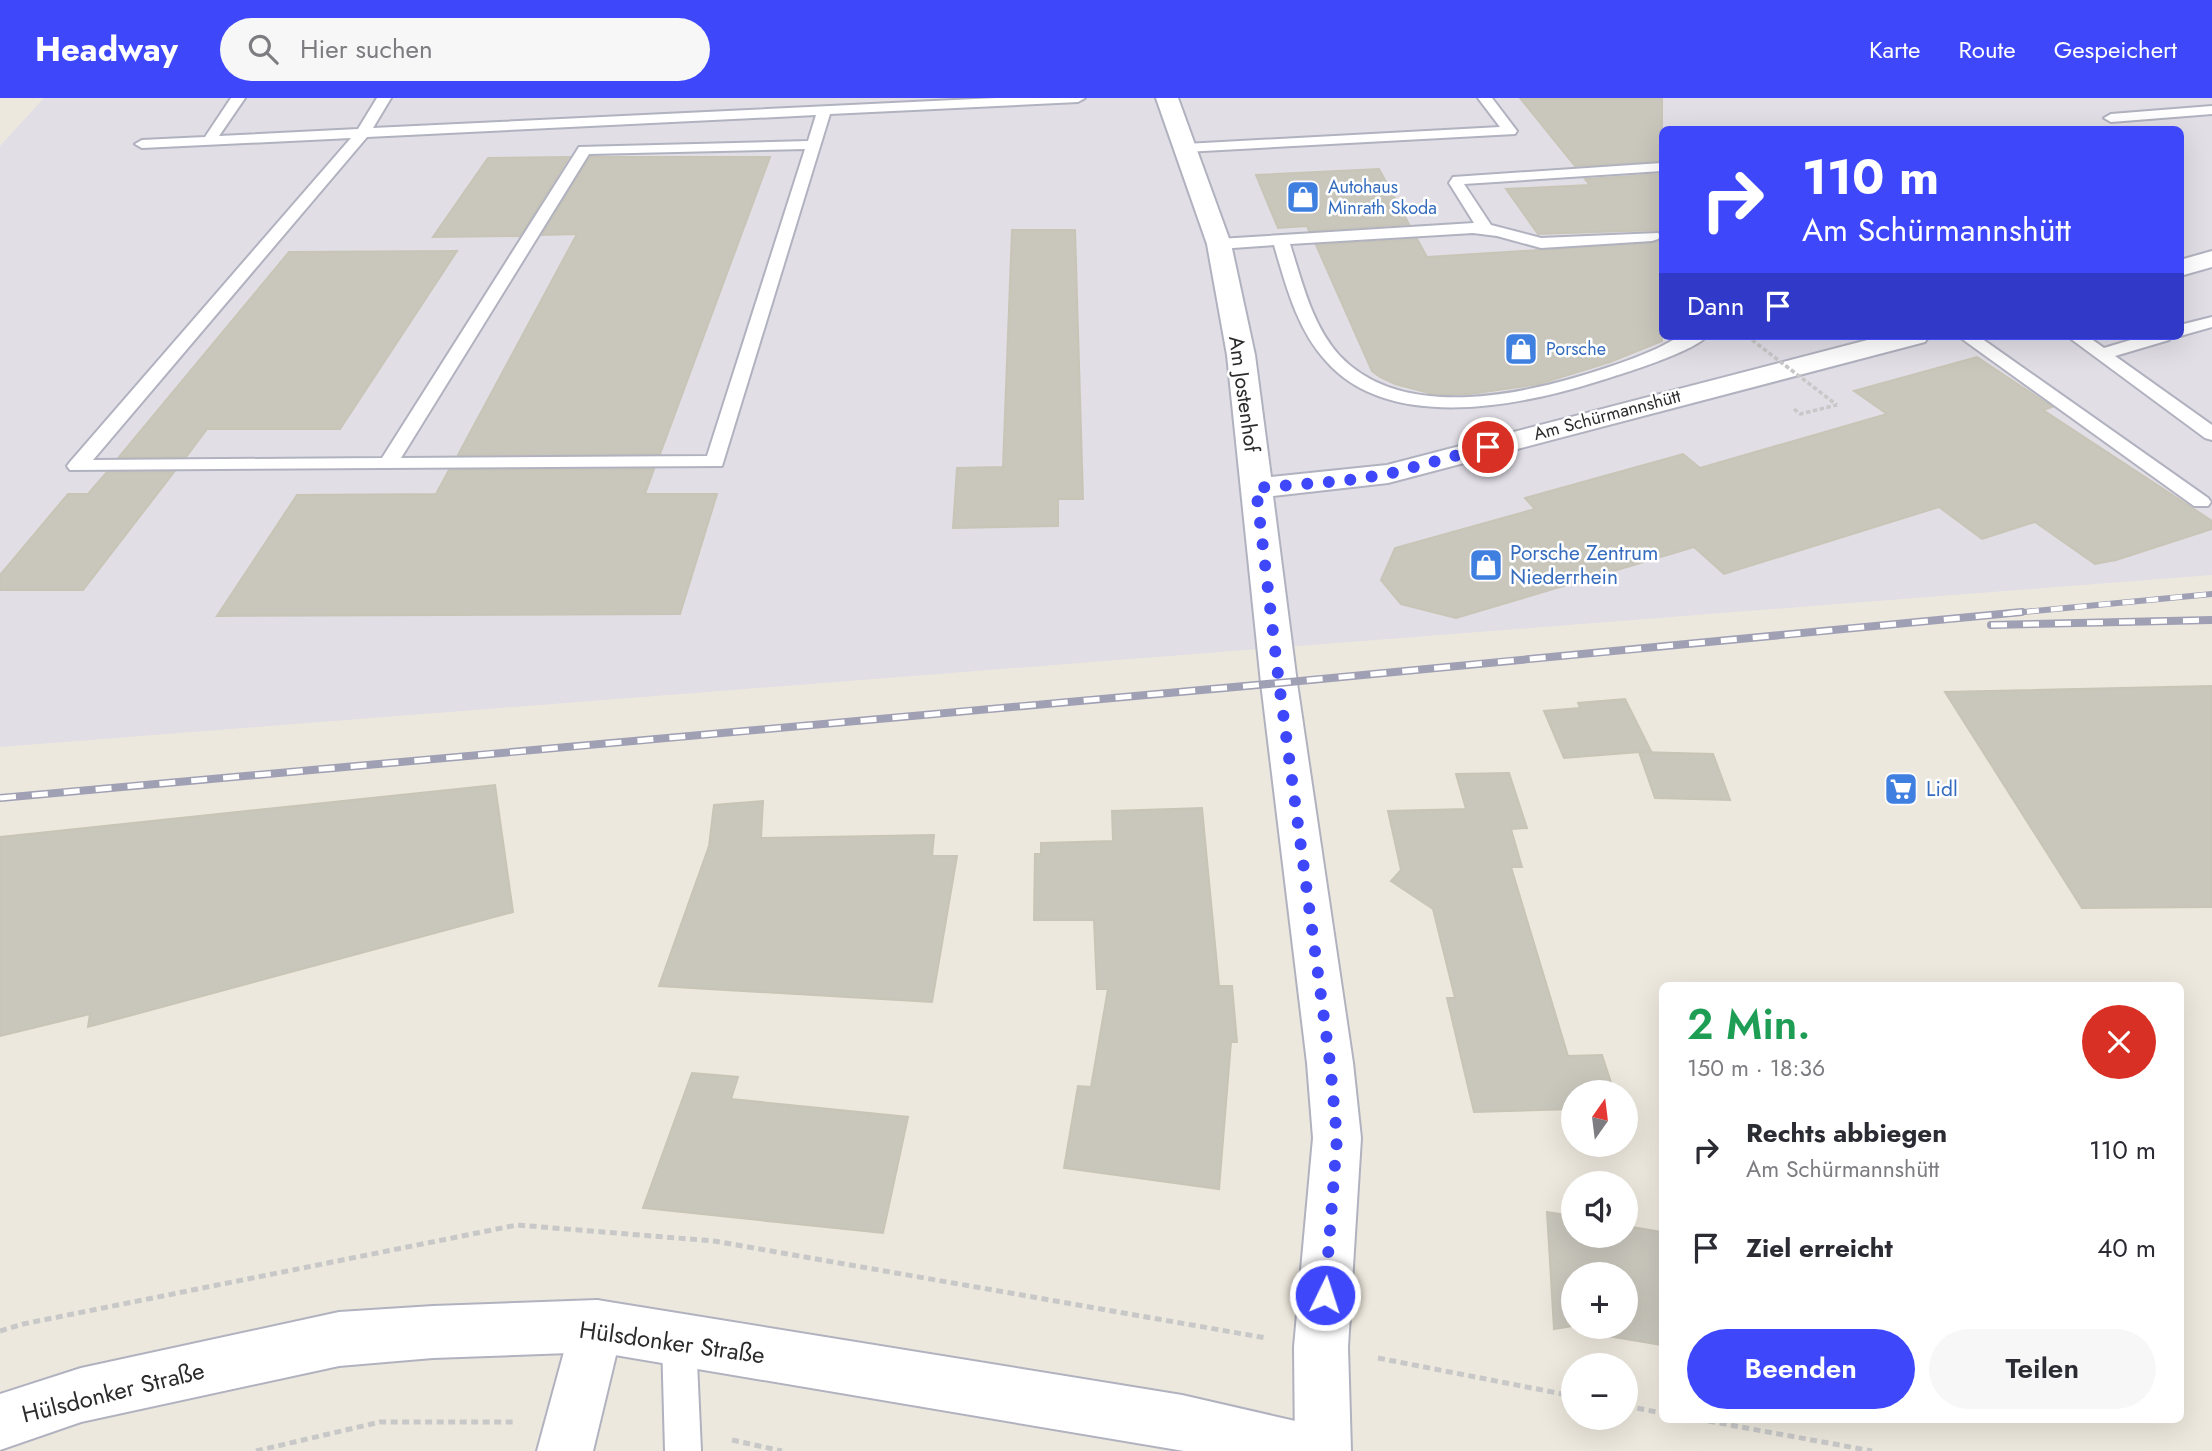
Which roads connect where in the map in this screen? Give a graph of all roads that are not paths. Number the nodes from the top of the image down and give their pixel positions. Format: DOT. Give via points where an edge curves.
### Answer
graph roads {
  1 [pos="238,98"];
  2 [pos="384,98"];
  3 [pos="1078,98"];
  4 [pos="1167,98"];
  5 [pos="1485,98"];
  6 [pos="2212,110"];
  7 [pos="824,111"];
  8 [pos="2111,118"];
  9 [pos="363,133"];
  10 [pos="209,141"];
  11 [pos="142,144"];
  12 [pos="814,145"];
  13 [pos="1185,148"];
  14 [pos="1659,167"];
  15 [pos="1485,229"];
  16 [pos="1651,236"];
  17 [pos="1280,239"];
  18 [pos="1219,244"];
  19 [pos="2212,322"];
  20 [pos="2184,330"];
  21 [pos="1689,340"];
  22 [pos="1900,340"];
  23 [pos="1973,340"];
  24 [pos="2082,340"];
  25 [pos="2149,340"];
  26 [pos="2102,354"];
  27 [pos="2212,434"];
  28 [pos="388,464"];
  29 [pos="1256,488"];
  30 [pos="2201,502"];
  31 [pos="597,1326"];
  32 [pos="679,1340"];
  33 [pos="0,1422"];
  34 [pos="1181,1437"];
  35 [pos="565,1451"];
  36 [pos="683,1451"];
  37 [pos="1304,1451"];
  38 [pos="1323,1451"];
  1 -- 10 [label="lane"];
  2 -- 9 [label="lane"];
  3 -- 7 [label="lane"];
  4 -- 13 [label="street, Am Jostenhof"];
  5 -- 13 [label="lane" via="1510,131"];
  6 -- 8 [label="lane"];
  7 -- 9 [label="lane" via="734,108"];
  7 -- 12 [label="lane"];
  9 -- 10 [label="lane"];
  9 -- 28 [label="lane" via="78,466"];
  10 -- 11 [label="lane"];
  12 -- 28 [label="lane" via="584,149"];
  12 -- 28 [label="lane" via="715,462"];
  13 -- 18 [label="street, Am Jostenhof"];
  14 -- 15 [label="lane" via="1458,180"];
  15 -- 16 [label="lane" via="1541,243"];
  15 -- 17 [label="lane"];
  17 -- 18 [label="lane"];
  17 -- 21 [label="lane" via="1301,307 1322,346 1368,386 1398,396 1436,402 1536,394 1607,375"];
  18 -- 29 [label="street, Am Jostenhof" via="1241,355"];
  19 -- 20 [label="lane"];
  22 -- 29 [label="street, Am Schürmannshütt" via="1388,474"];
  23 -- 30 [label="lane"];
  24 -- 26 [label="lane"];
  25 -- 26 [label="lane"];
  26 -- 27 [label="lane"];
  29 -- 38 [label="street, Am Jostenhof" via="1337,1138 1321,1347"];
  31 -- 32 [label="street, Hülsdonker Straße"];
  31 -- 33 [label="street, Hülsdonker Straße" via="339,1339 81,1395"];
  31 -- 35 [label="street"];
  32 -- 34 [label="street, Hülsdonker Straße"];
  32 -- 36 [label="lane"];
  34 -- 37 [label="street, Hülsdonker Straße"];
}
